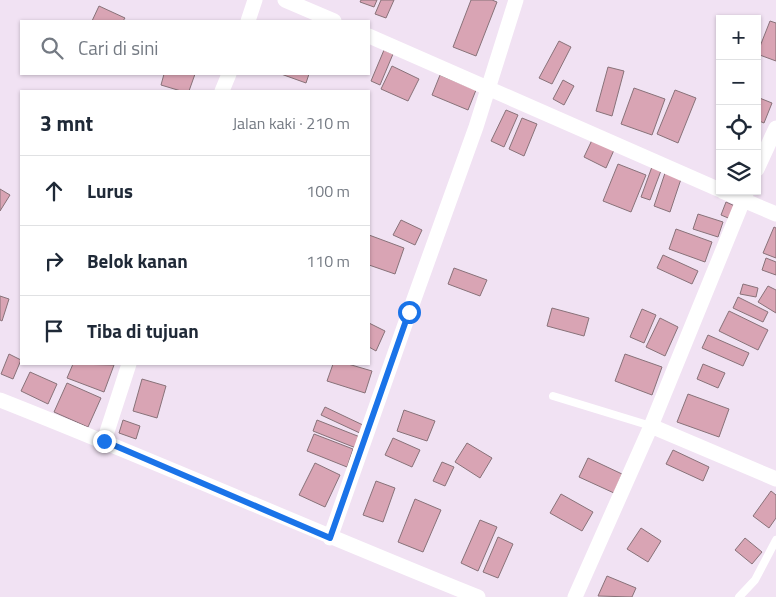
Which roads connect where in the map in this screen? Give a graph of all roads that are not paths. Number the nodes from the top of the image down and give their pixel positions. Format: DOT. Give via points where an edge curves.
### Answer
graph roads {
  1 [pos="255,0"];
  2 [pos="285,0"];
  3 [pos="516,0"];
  4 [pos="248,20"];
  5 [pos="332,20"];
  6 [pos="370,36"];
  7 [pos="229,75"];
  8 [pos="487,88"];
  9 [pos="222,90"];
  10 [pos="776,128"];
  11 [pos="761,160"];
  12 [pos="716,189"];
  13 [pos="745,196"];
  14 [pos="776,214"];
  15 [pos="129,365"];
  16 [pos="553,396"];
  17 [pos="0,400"];
  18 [pos="651,426"];
  19 [pos="104,441"];
  20 [pos="776,479"];
  21 [pos="330,538"];
  22 [pos="776,540"];
  23 [pos="478,597"];
  24 [pos="575,597"];
  25 [pos="739,597"];
  1 -- 4 [label="street"];
  2 -- 5 [label="street"];
  3 -- 8 [label="street"];
  6 -- 8 [label="street"];
  7 -- 9 [label="street"];
  8 -- 12 [label="street"];
  8 -- 21 [label="street"];
  10 -- 11 [label="street"];
  13 -- 14 [label="street"];
  13 -- 18 [label="street"];
  15 -- 19 [label="street"];
  16 -- 18 [label="lane"];
  17 -- 19 [label="street"];
  18 -- 20 [label="street"];
  18 -- 24 [label="street"];
  19 -- 21 [label="street"];
  21 -- 23 [label="street"];
  22 -- 25 [label="lane" via="755,580"];
}
